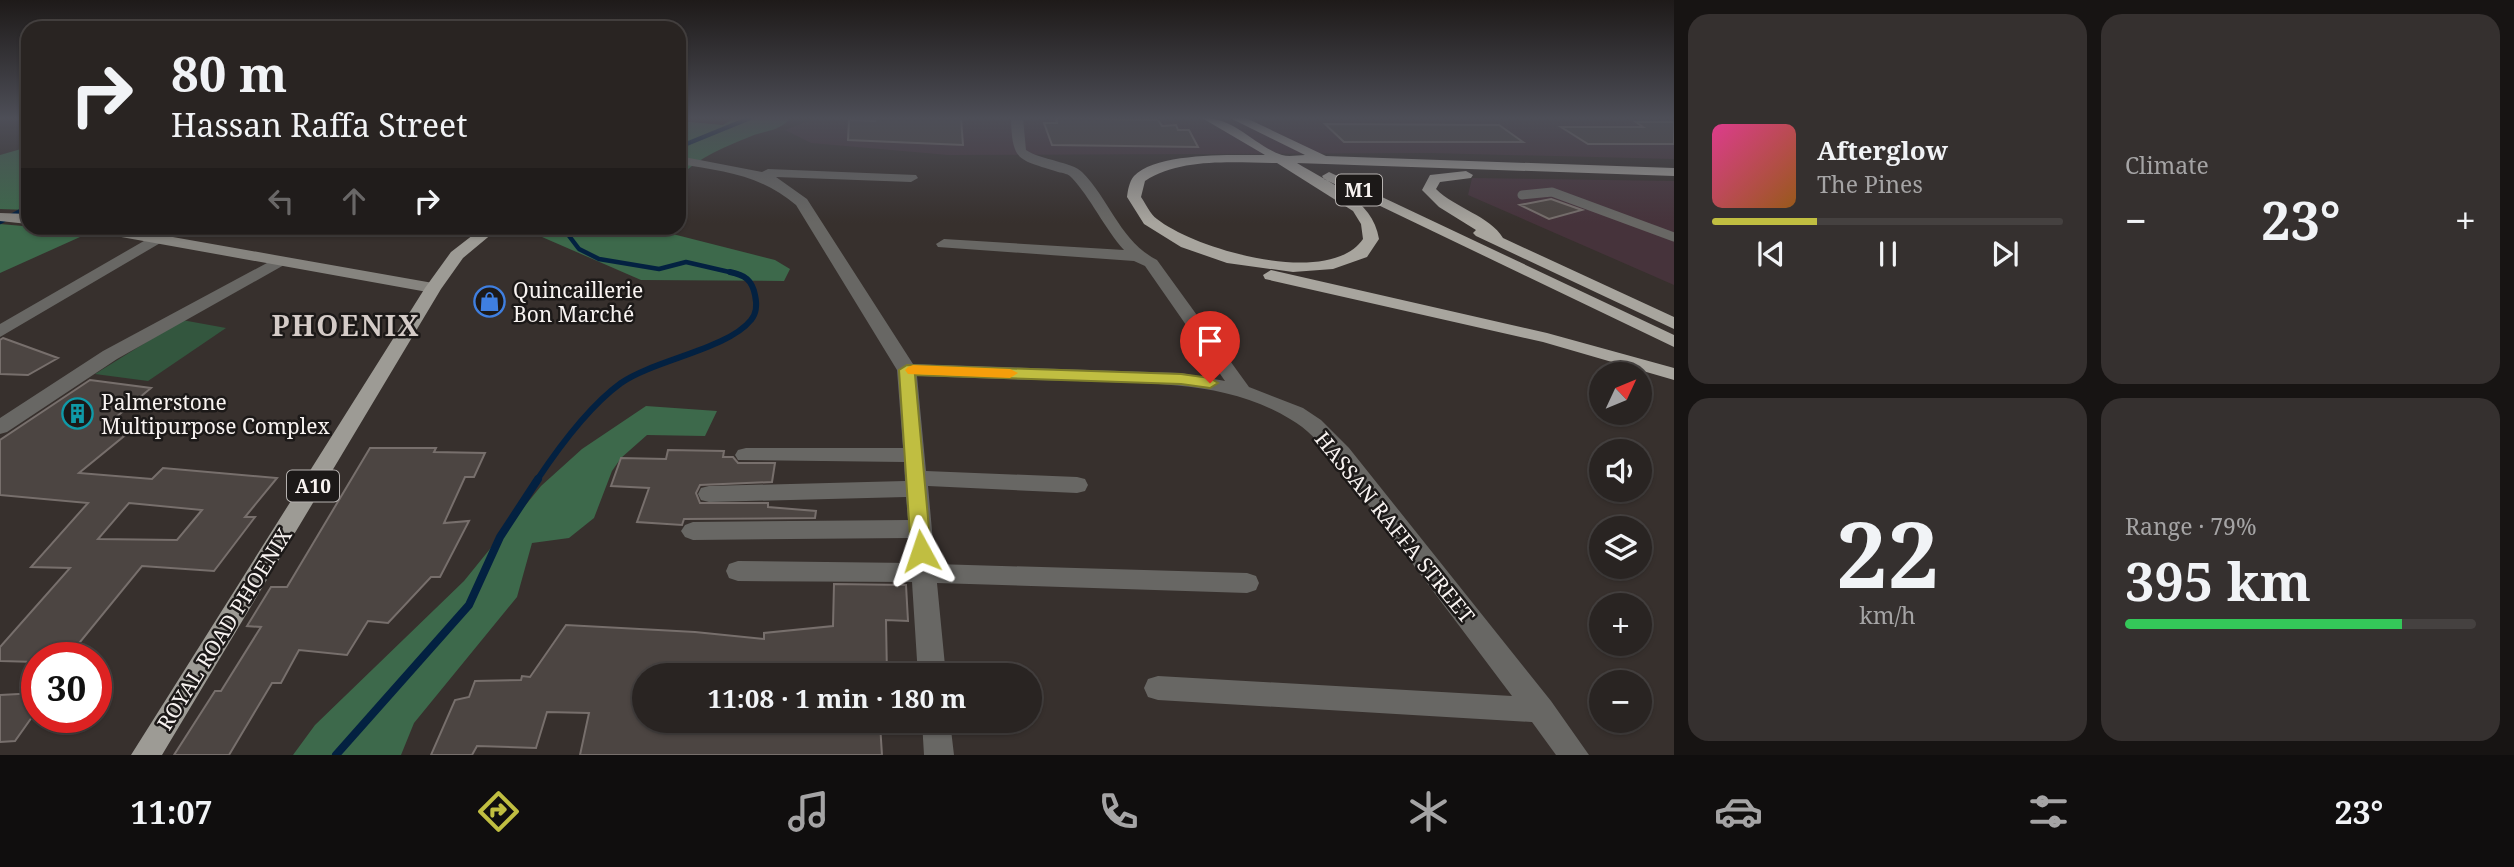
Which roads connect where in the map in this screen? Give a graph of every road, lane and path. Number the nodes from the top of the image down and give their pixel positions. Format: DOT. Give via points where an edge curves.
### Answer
graph roads {
  1 [pos="1023,153"];
  2 [pos="1281,153"];
  3 [pos="1297,153"];
  4 [pos="1305,153"];
  5 [pos="1341,153"];
  6 [pos="1259,160"];
  7 [pos="686,161"];
  8 [pos="1674,163"];
  9 [pos="1674,170"];
  10 [pos="760,173"];
  11 [pos="911,178"];
  12 [pos="1674,178"];
  13 [pos="1522,195"];
  14 [pos="0,217"];
  15 [pos="21,218"];
  16 [pos="135,235"];
  17 [pos="482,235"];
  18 [pos="1674,237"];
  19 [pos="156,239"];
  20 [pos="1502,243"];
  21 [pos="944,244"];
  22 [pos="1137,256"];
  23 [pos="278,262"];
  24 [pos="433,288"];
  25 [pos="1596,305"];
  26 [pos="1674,324"];
  27 [pos="0,332"];
  28 [pos="1674,342"];
  29 [pos="1674,352"];
  30 [pos="907,370"];
  31 [pos="1674,374"];
  32 [pos="1243,393"];
  33 [pos="0,427"];
  34 [pos="746,455"];
  35 [pos="914,474"];
  36 [pos="1077,485"];
  37 [pos="709,494"];
  38 [pos="919,528"];
  39 [pos="693,531"];
  40 [pos="738,571"];
  41 [pos="923,573"];
  42 [pos="1247,583"];
  43 [pos="931,663"];
  44 [pos="1158,688"];
  45 [pos="1541,710"];
  46 [pos="937,733"];
  47 [pos="146,755"];
  48 [pos="939,755"];
  49 [pos="1574,755"];
  1 -- 22 [label="street" via="1076,173"];
  2 -- 6 [label="highway" via="1359,208 1369,224 1371,239 1361,254 1333,264 1293,267 1227,258 1187,244 1162,229 1149,220 1134,197 1142,176 1162,167"];
  3 -- 25 [label="highway, M1"];
  4 -- 20 [label="highway, M1"];
  5 -- 8 [label="highway"];
  6 -- 9 [label="highway"];
  6 -- 31 [label="highway" via="1210,155 1161,160 1134,173 1123,187 1123,196 1134,216 1159,236 1242,269 1535,335"];
  7 -- 10 [label="street"];
  10 -- 11 [label="street"];
  10 -- 30 [label="street" via="785,185 802,202"];
  12 -- 20 [label="highway" via="1475,175 1431,182 1429,190 1439,201 1486,228"];
  13 -- 18 [label="lane" via="1552,192"];
  14 -- 15 [label="main road"];
  16 -- 19 [label="main road"];
  17 -- 24 [label="main road, ROYAL ROAD PHOENIX / A10" via="457,255"];
  19 -- 23 [label="main road"];
  19 -- 27 [label="street"];
  20 -- 26 [label="highway, M1"];
  21 -- 22 [label="street"];
  22 -- 32 [label="street" via="1151,262"];
  23 -- 24 [label="main road"];
  23 -- 33 [label="street" via="110,355"];
  24 -- 47 [label="main road, ROYAL ROAD PHOENIX / A10"];
  25 -- 28 [label="highway, M1"];
  25 -- 29 [label="highway" via="1616,324"];
  30 -- 32 [label="street, HASSAN RAFFA STREET" via="1181,379"];
  30 -- 35 [label="street"];
  32 -- 45 [label="street, HASSAN RAFFA STREET" via="1310,422 1341,453"];
  34 -- 35 [label="street"];
  35 -- 36 [label="street"];
  35 -- 37 [label="street"];
  35 -- 38 [label="street"];
  38 -- 39 [label="street"];
  38 -- 41 [label="street"];
  40 -- 41 [label="street"];
  41 -- 42 [label="street"];
  41 -- 43 [label="street"];
  44 -- 45 [label="street"];
  45 -- 49 [label="street, HASSAN RAFFA STREET"];
  46 -- 48 [label="street"];
}
